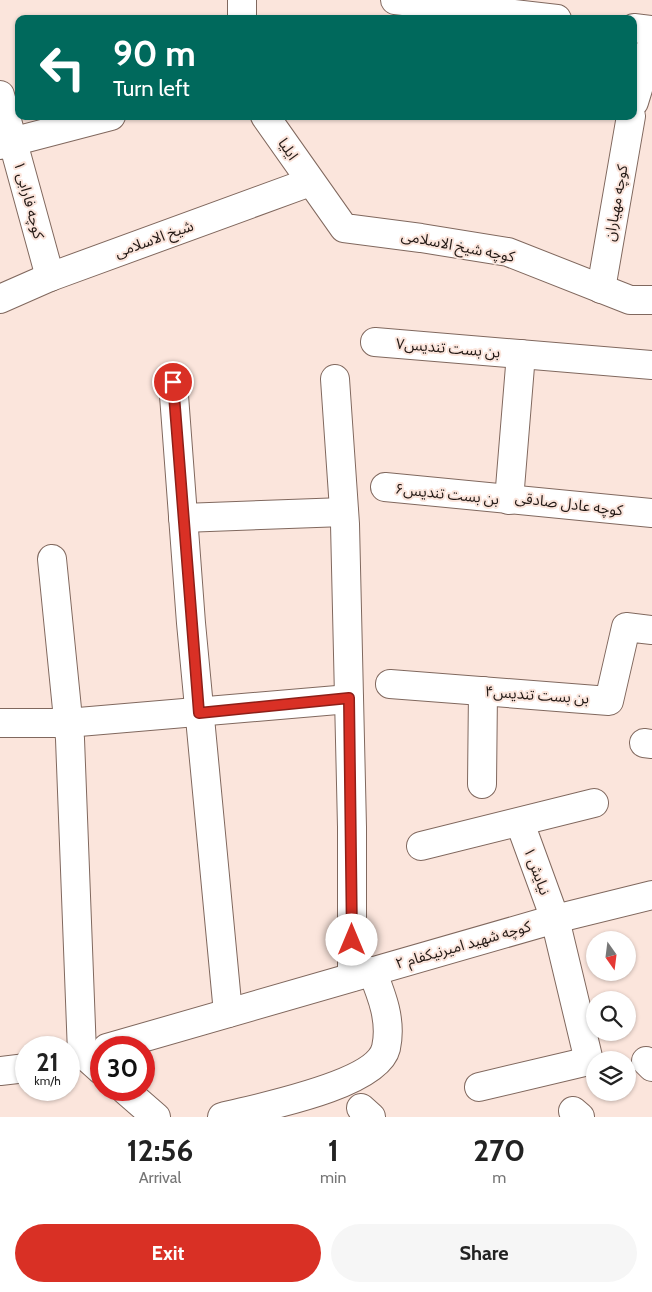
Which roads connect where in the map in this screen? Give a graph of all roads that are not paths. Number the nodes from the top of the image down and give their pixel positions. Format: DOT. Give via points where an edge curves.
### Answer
graph roads {
  1 [pos="242,0"];
  2 [pos="395,0"];
  3 [pos="242,15"];
  4 [pos="523,15"];
  5 [pos="637,28"];
  6 [pos="652,30"];
  7 [pos="652,43"];
  8 [pos="637,92"];
  9 [pos="0,95"];
  10 [pos="637,108"];
  11 [pos="652,110"];
  12 [pos="95,120"];
  13 [pos="268,120"];
  14 [pos="630,120"];
  15 [pos="6,143"];
  16 [pos="310,182"];
  17 [pos="50,277"];
  18 [pos="601,289"];
  19 [pos="0,299"];
  20 [pos="652,300"];
  21 [pos="375,342"];
  22 [pos="521,354"];
  23 [pos="652,365"];
  24 [pos="335,379"];
  25 [pos="173,382"];
  26 [pos="385,487"];
  27 [pos="509,500"];
  28 [pos="344,512"];
  29 [pos="652,513"];
  30 [pos="183,518"];
  31 [pos="52,560"];
  32 [pos="639,629"];
  33 [pos="390,684"];
  34 [pos="483,691"];
  35 [pos="349,698"];
  36 [pos="199,713"];
  37 [pos="0,723"];
  38 [pos="67,723"];
  39 [pos="482,784"];
  40 [pos="594,803"];
  41 [pos="520,823"];
  42 [pos="421,846"];
  43 [pos="652,895"];
  44 [pos="555,919"];
  45 [pos="362,974"];
  46 [pos="228,1013"];
  47 [pos="97,1036"];
  48 [pos="154,1036"];
  49 [pos="15,1069"];
  50 [pos="0,1071"];
  51 [pos="479,1087"];
  52 [pos="138,1101"];
  53 [pos="156,1117"];
  54 [pos="222,1117"];
  1 -- 3 [label="street"];
  2 -- 4 [label="street"];
  5 -- 6 [label="street"];
  7 -- 8 [label="street"];
  9 -- 15 [label="street, ۱ کوچه فارابی"];
  10 -- 11 [label="street"];
  12 -- 15 [label="street"];
  13 -- 16 [label="street, ایلیا"];
  14 -- 18 [label="street, کوچه مهیاران"];
  15 -- 17 [label="street, ۱ کوچه فارابی"];
  16 -- 17 [label="street, شیخ الاسلامی"];
  16 -- 18 [label="street, کوچه شیخ الاسلامی" via="344,228 508,252"];
  17 -- 19 [label="street, شیخ الاسلامی"];
  18 -- 20 [label="street, کوچه شیخ الاسلامی" via="630,300"];
  21 -- 22 [label="street, بن بست تندیس۷"];
  22 -- 23 [label="street, بن بست تندیس۷"];
  22 -- 27 [label="street, کوچه عادل صادقی"];
  24 -- 28 [label="street"];
  25 -- 30 [label="street"];
  26 -- 27 [label="street, بن بست تندیس۶"];
  27 -- 29 [label="street, کوچه عادل صادقی"];
  28 -- 30 [label="street"];
  28 -- 35 [label="street"];
  30 -- 36 [label="street"];
  31 -- 38 [label="street"];
  32 -- 34 [label="street, بن بست تندیس۴" via="609,700"];
  33 -- 34 [label="street, بن بست تندیس۴"];
  34 -- 39 [label="street"];
  35 -- 36 [label="street"];
  35 -- 45 [label="street"];
  36 -- 38 [label="street"];
  36 -- 46 [label="street"];
  37 -- 38 [label="street"];
  38 -- 47 [label="street"];
  40 -- 41 [label="street"];
  41 -- 42 [label="street"];
  41 -- 44 [label="street, نیایش ۱"];
  43 -- 44 [label="street, کوچه شهید امیرنیکفام ۲"];
  44 -- 45 [label="street, کوچه شهید امیرنیکفام ۲"];
  44 -- 51 [label="street, نیایش ۱" via="589,1061"];
  45 -- 46 [label="street, کوچه شهید امیرنیکفام ۲"];
  45 -- 54 [label="street" via="382,995 389,1022 386,1050 366,1073 327,1090"];
  46 -- 48 [label="street, کوچه شهید امیرنیکفام ۲"];
  49 -- 50 [label="street"];
  52 -- 53 [label="street"];
}
